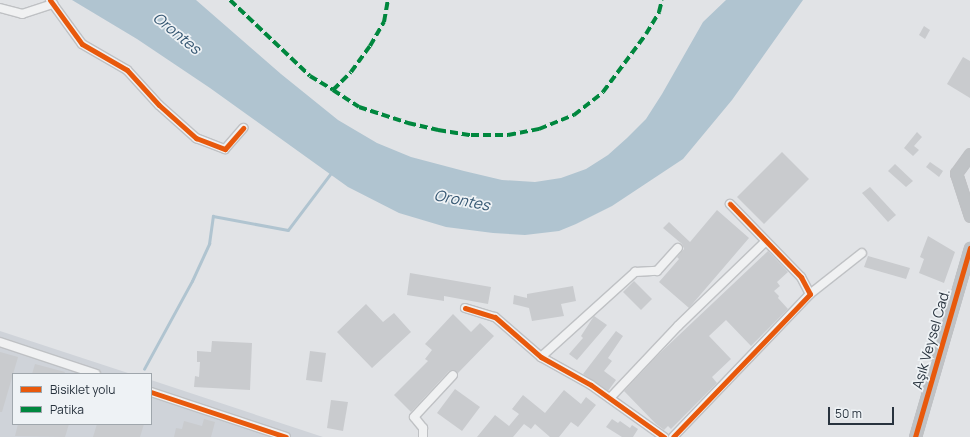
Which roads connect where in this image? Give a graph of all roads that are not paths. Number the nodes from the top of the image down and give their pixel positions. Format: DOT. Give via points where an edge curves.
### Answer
graph roads {
  1 [pos="52,2"];
  2 [pos="0,8"];
  3 [pos="243,128"];
  4 [pos="970,154"];
  5 [pos="730,204"];
  6 [pos="970,216"];
  7 [pos="766,241"];
  8 [pos="678,248"];
  9 [pos="970,248"];
  10 [pos="862,253"];
  11 [pos="810,294"];
  12 [pos="465,308"];
  13 [pos="0,342"];
  14 [pos="541,357"];
  15 [pos="93,373"];
  16 [pos="453,375"];
  17 [pos="152,392"];
  18 [pos="610,398"];
  19 [pos="286,437"];
  20 [pos="423,437"];
  21 [pos="664,437"];
  22 [pos="674,437"];
  23 [pos="915,437"];
  1 -- 2 [label="street" via="22,14"];
  1 -- 3 [label="street" via="82,44 126,70 159,105 196,138 225,150"];
  4 -- 6 [label="street" via="956,173"];
  5 -- 7 [label="street"];
  7 -- 11 [label="street" via="801,277"];
  7 -- 18 [label="street" via="678,326"];
  8 -- 14 [label="street" via="657,271 635,272"];
  9 -- 23 [label="street, Aşık Veysel Cad."];
  10 -- 11 [label="street"];
  11 -- 22 [label="street"];
  12 -- 14 [label="street" via="495,317"];
  13 -- 15 [label="street"];
  14 -- 18 [label="street" via="564,368"];
  16 -- 20 [label="street" via="414,417 423,428"];
  17 -- 19 [label="street"];
  18 -- 21 [label="street"];
}
